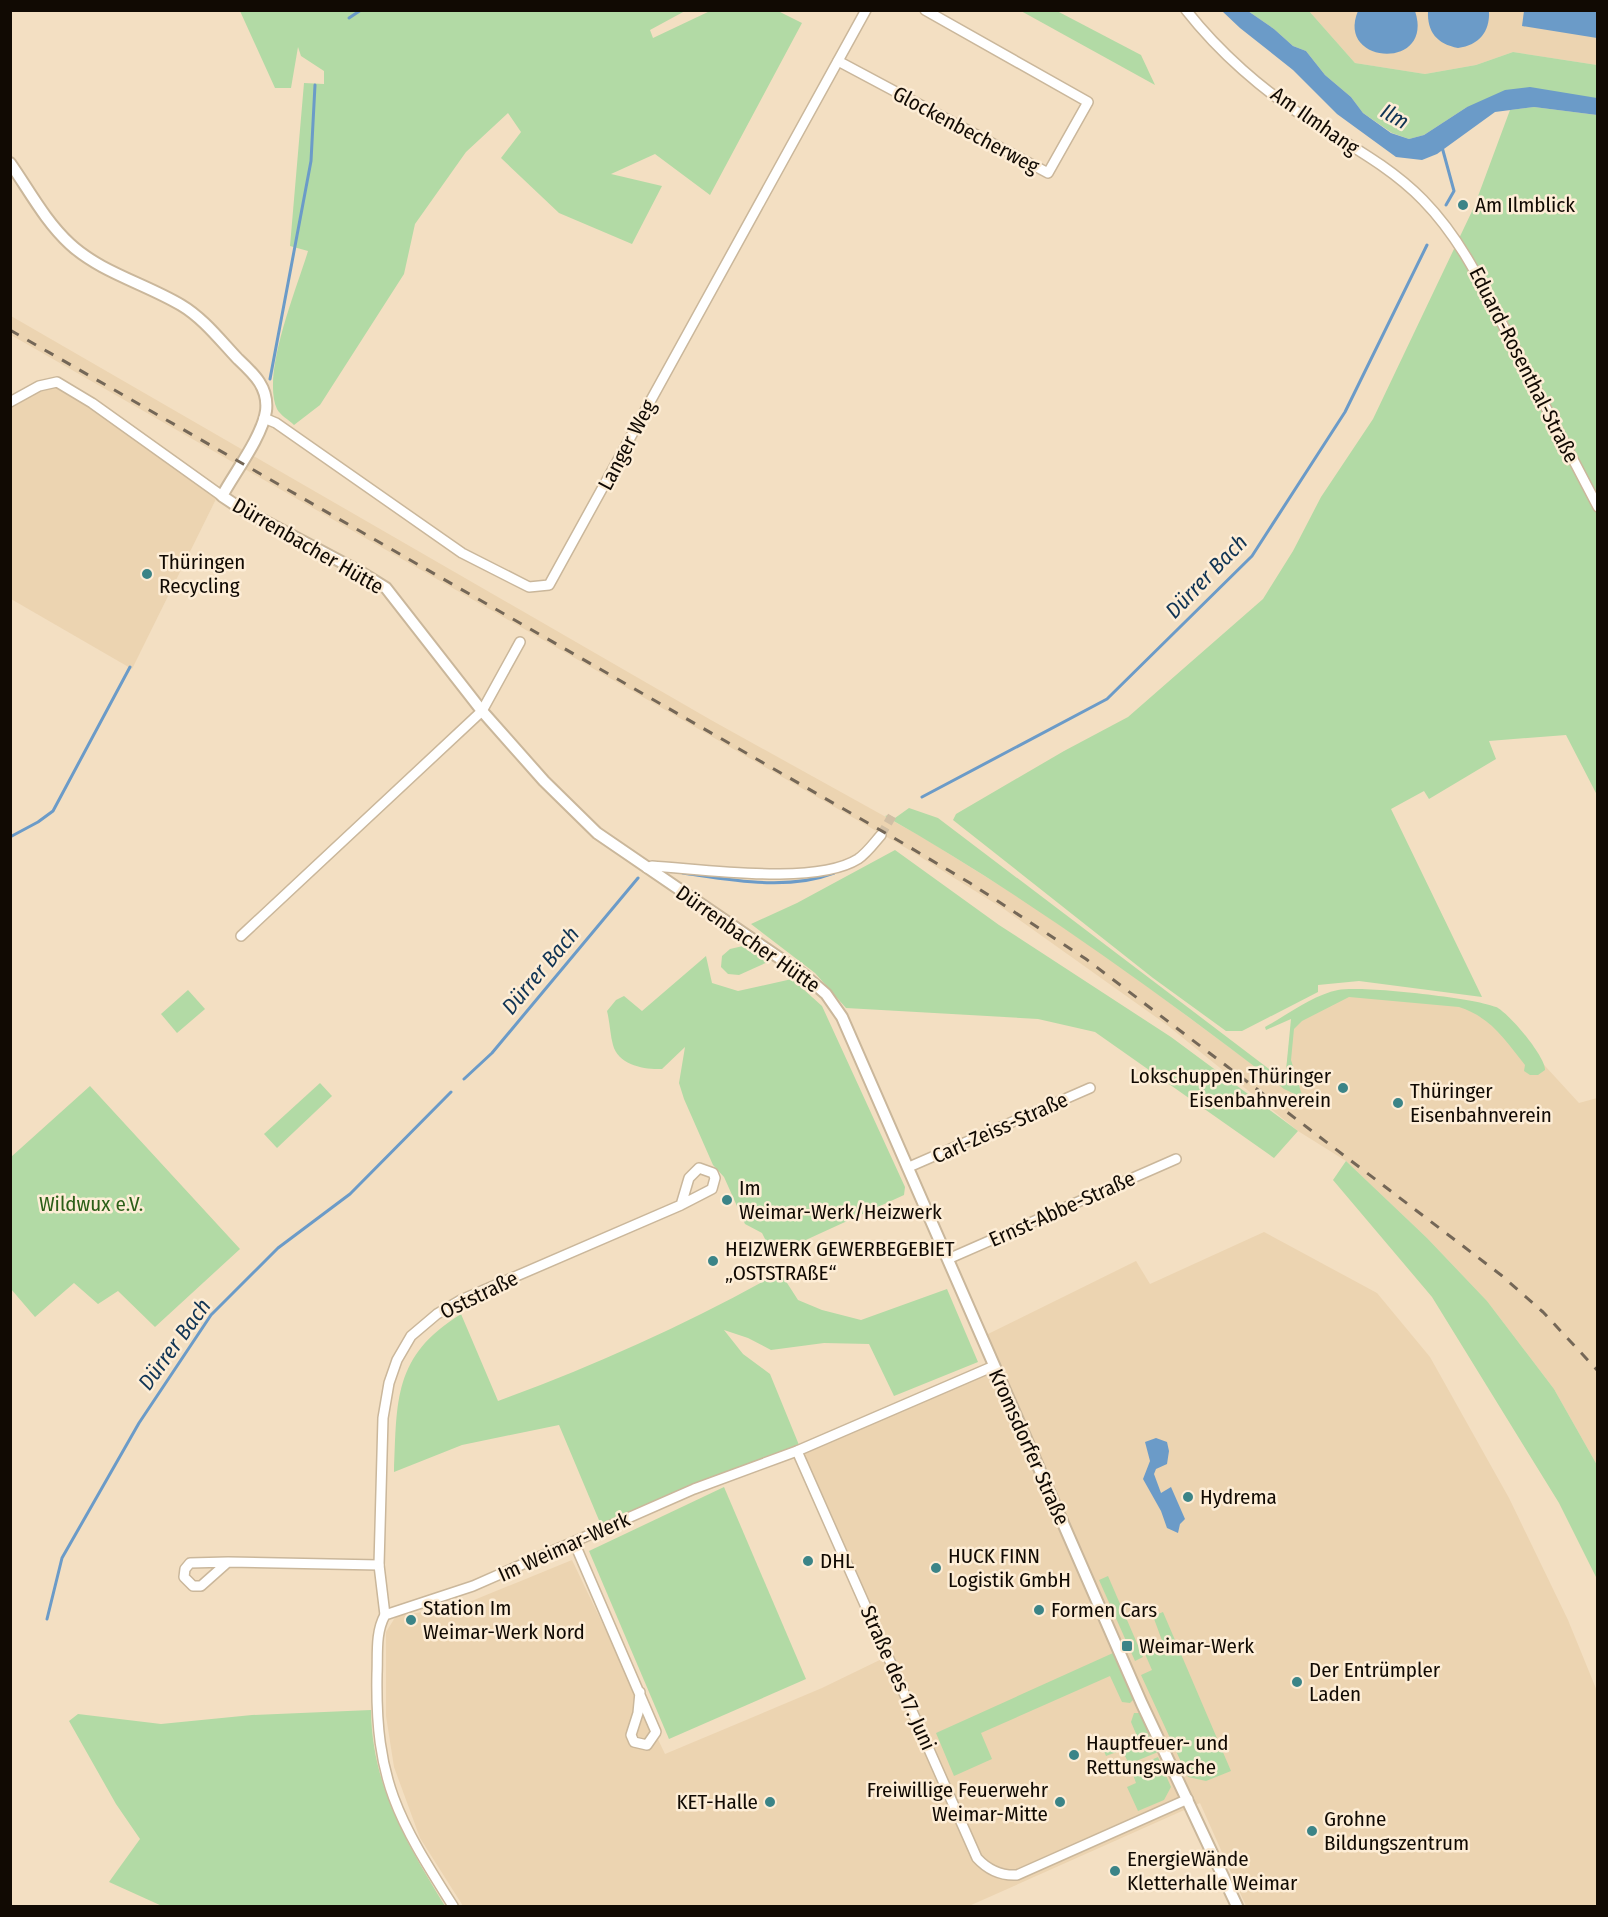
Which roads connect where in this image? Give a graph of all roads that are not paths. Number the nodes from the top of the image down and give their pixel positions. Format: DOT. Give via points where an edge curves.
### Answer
graph roads {
  1 [pos="866,10"];
  2 [pos="925,10"];
  3 [pos="1186,10"];
  4 [pos="838,61"];
  5 [pos="10,163"];
  6 [pos="1447,226"];
  7 [pos="10,402"];
  8 [pos="264,418"];
  9 [pos="222,496"];
  10 [pos="1598,507"];
  11 [pos="520,642"];
  12 [pos="482,711"];
  13 [pos="881,836"];
  14 [pos="647,868"];
  15 [pos="241,936"];
  16 [pos="842,1017"];
  17 [pos="1090,1088"];
  18 [pos="1176,1159"];
  19 [pos="909,1167"];
  20 [pos="681,1205"];
  21 [pos="948,1259"];
  22 [pos="994,1366"];
  23 [pos="797,1451"];
  24 [pos="574,1542"];
  25 [pos="228,1562"];
  26 [pos="379,1565"];
  27 [pos="385,1615"];
  28 [pos="640,1692"];
  29 [pos="1188,1799"];
  30 [pos="453,1906"];
  31 [pos="1237,1906"];
  1 -- 4 [label="street, Langer Weg"];
  2 -- 4 [label="street, Glockenbecherweg" via="1088,102 1048,174"];
  3 -- 6 [label="street, Am Ilmhang" via="1250,75 1304,117 1391,172"];
  4 -- 8 [label="street, Langer Weg" via="549,585 529,587 462,553"];
  5 -- 8 [label="street, Dürrenbacher Hütte" via="70,244 200,319 262,383"];
  6 -- 10 [label="street, Eduard-Rosenthal-Straße" via="1479,278"];
  7 -- 9 [label="street, Dürrenbacher Hütte" via="39,386 57,382"];
  8 -- 9 [label="street, Dürrenbacher Hütte"];
  9 -- 12 [label="street, Dürrenbacher Hütte" via="386,588"];
  11 -- 12 [label="street"];
  12 -- 14 [label="street, Dürrenbacher Hütte" via="589,825"];
  12 -- 15 [label="street"];
  13 -- 14 [label="street, Dürrenbacher Hütte" via="860,858 811,872"];
  14 -- 16 [label="street, Dürrenbacher Hütte" via="803,974 826,993"];
  16 -- 19 [label="street, Kromsdorfer Straße"];
  17 -- 19 [label="street, Carl-Zeiss-Straße"];
  18 -- 21 [label="street, Ernst-Abbe-Straße"];
  19 -- 21 [label="street, Kromsdorfer Straße"];
  20 -- 26 [label="street, Oststraße" via="461,1300 436,1314 411,1336 392,1371 384,1406"];
  21 -- 22 [label="street, Kromsdorfer Straße"];
  22 -- 23 [label="street, Im Weimar-Werk"];
  22 -- 29 [label="street, Kromsdorfer Straße"];
  23 -- 24 [label="street, Im Weimar-Werk" via="694,1489"];
  23 -- 29 [label="street, Straße des 17. Juni" via="977,1858 986,1868 1006,1875 1024,1872"];
  24 -- 27 [label="street, Im Weimar-Werk" via="464,1590"];
  24 -- 28 [label="street"];
  25 -- 26 [label="street"];
  26 -- 27 [label="street, Oststraße"];
  27 -- 30 [label="street" via="379,1630 377,1709 384,1770 396,1810"];
  28 -- 28 [label="street" via="631,1735 634,1742 646,1745 656,1732"];
  29 -- 31 [label="street, Kromsdorfer Straße"];
}
